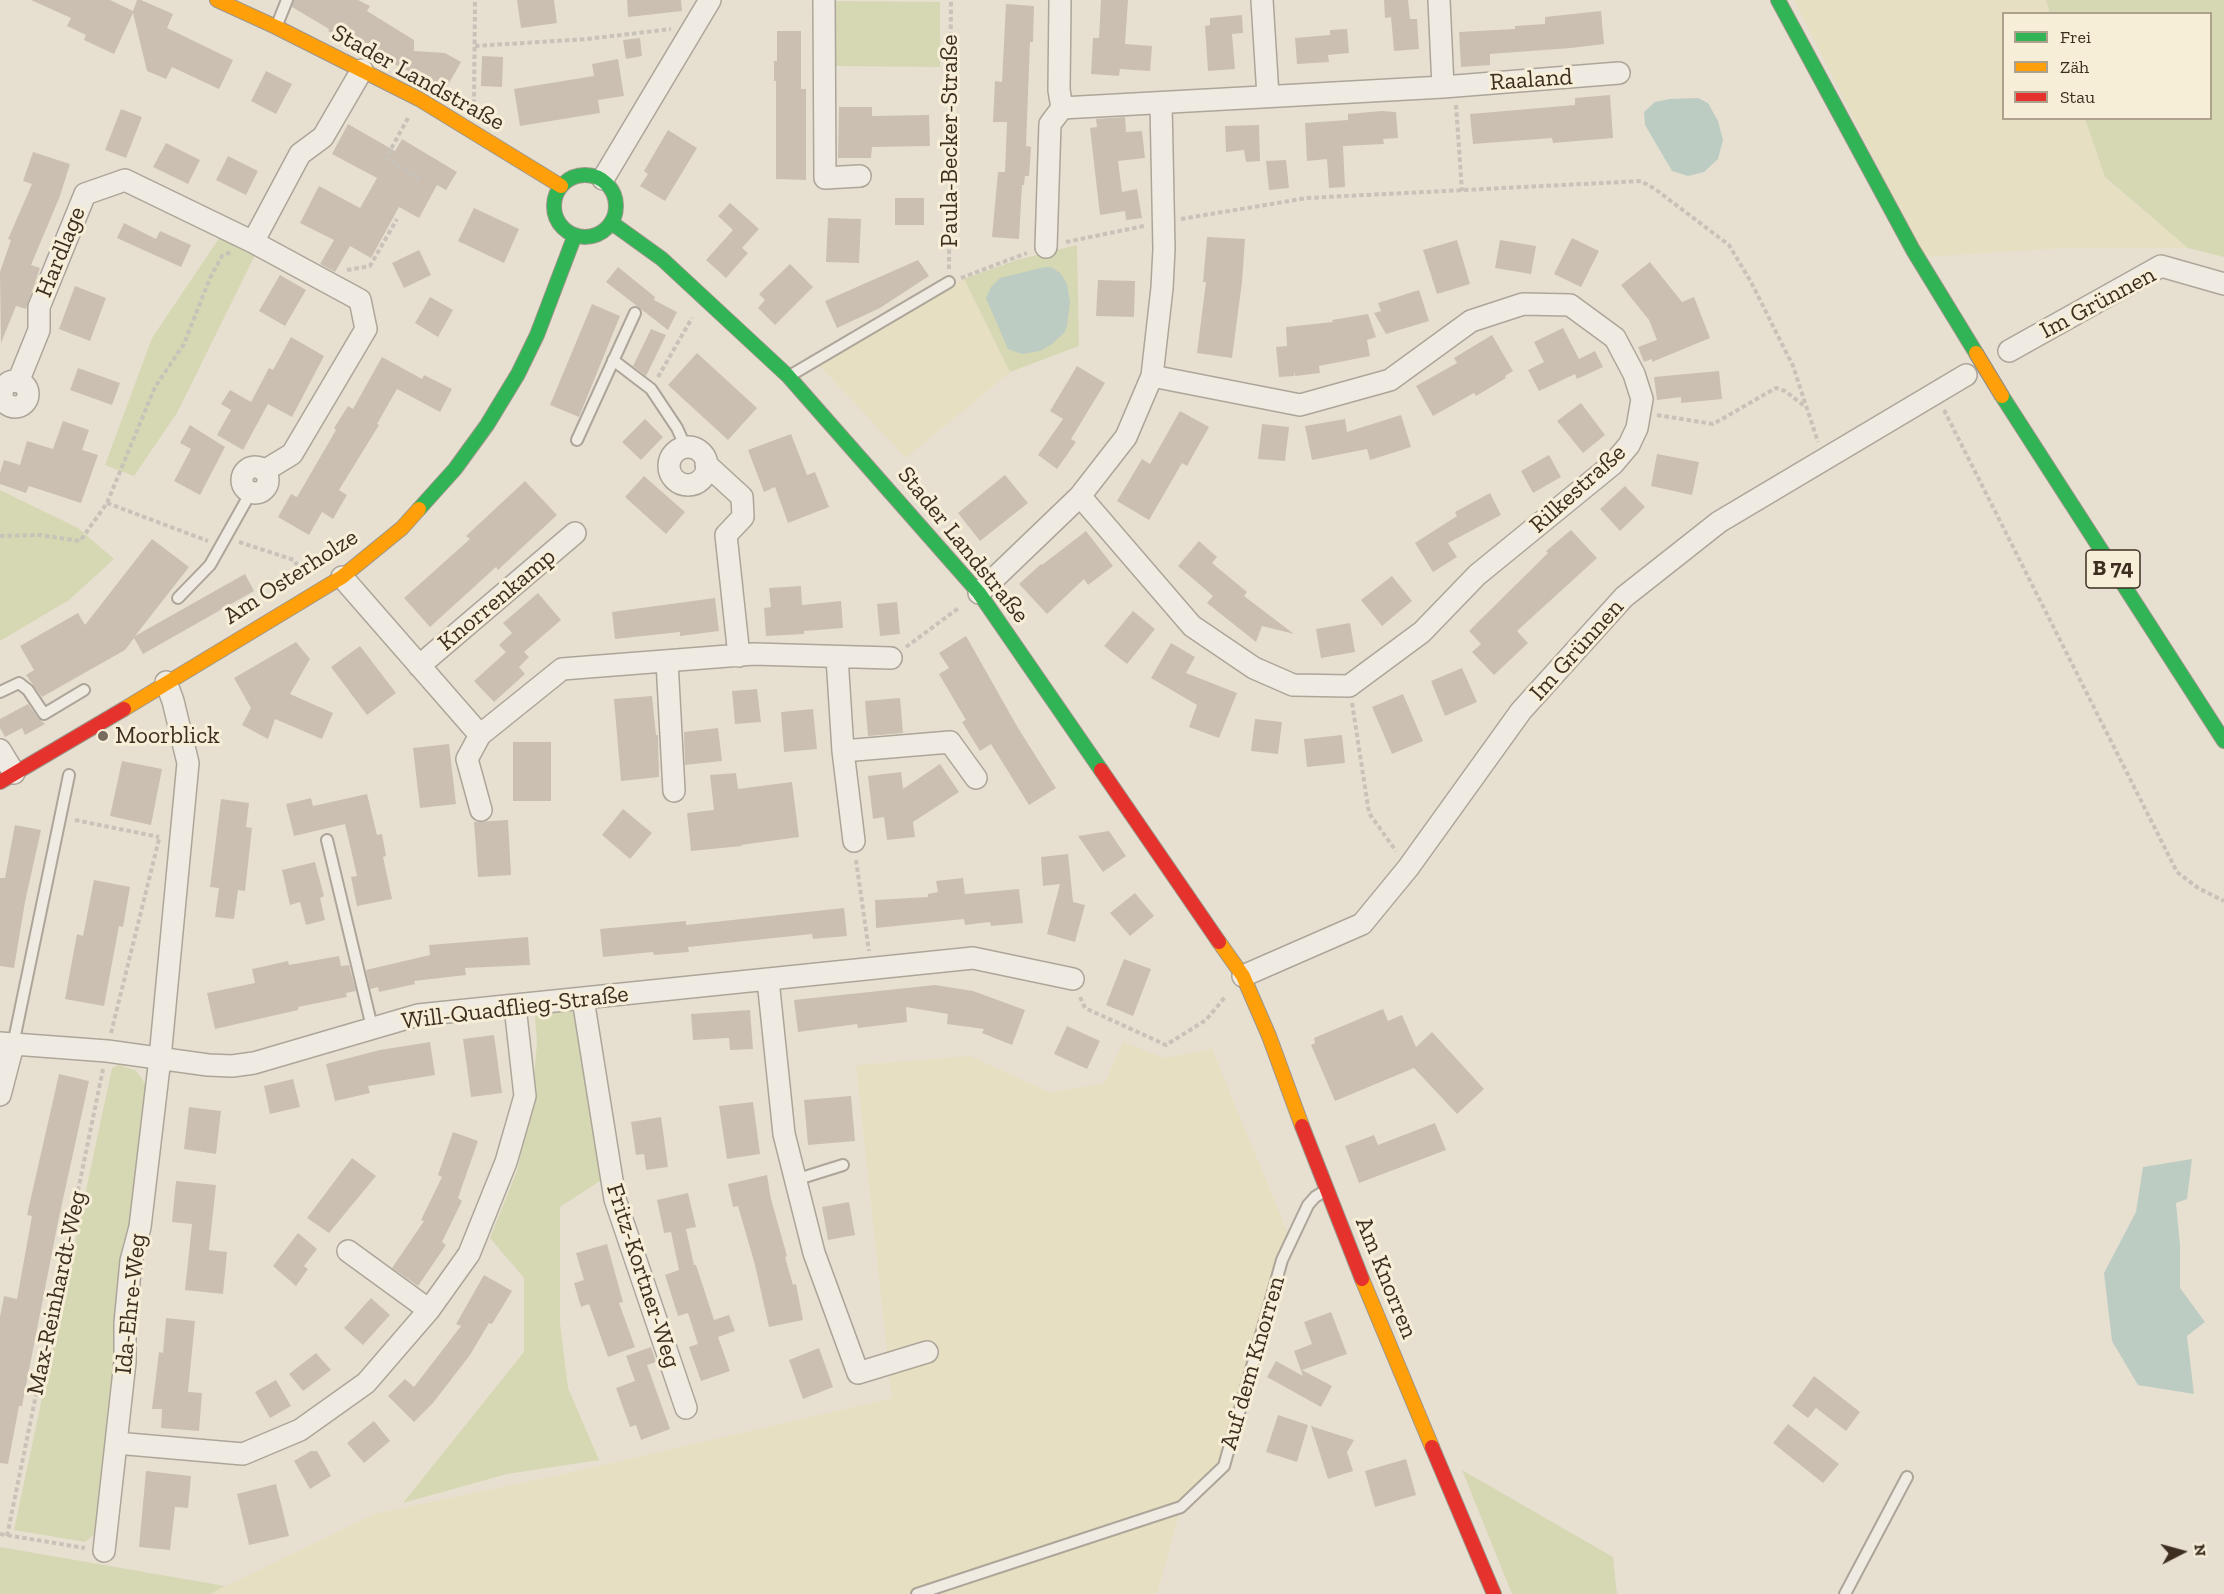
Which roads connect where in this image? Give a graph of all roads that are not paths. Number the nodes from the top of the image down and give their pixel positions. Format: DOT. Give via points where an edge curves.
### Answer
graph roads {
  1 [pos="217,0"];
  2 [pos="287,0"];
  3 [pos="710,0"];
  4 [pos="824,0"];
  5 [pos="1060,0"];
  6 [pos="1262,0"];
  7 [pos="1439,0"];
  8 [pos="1778,0"];
  9 [pos="276,27"];
  10 [pos="362,70"];
  11 [pos="1619,73"];
  12 [pos="1449,87"];
  13 [pos="1268,96"];
  14 [pos="1161,103"];
  15 [pos="1062,108"];
  16 [pos="860,176"];
  17 [pos="603,179"];
  18 [pos="561,186"];
  19 [pos="612,223"];
  20 [pos="575,235"];
  21 [pos="253,242"];
  22 [pos="1046,247"];
  23 [pos="949,282"];
  24 [pos="2224,284"];
  25 [pos="635,313"];
  26 [pos="2009,351"];
  27 [pos="613,360"];
  28 [pos="1966,375"];
  29 [pos="788,376"];
  30 [pos="1152,376"];
  31 [pos="2,402"];
  32 [pos="577,440"];
  33 [pos="686,448"];
  34 [pos="706,464"];
  35 [pos="251,492"];
  36 [pos="1080,496"];
  37 [pos="575,533"];
  38 [pos="342,577"];
  39 [pos="979,593"];
  40 [pos="178,597"];
  41 [pos="739,656"];
  42 [pos="837,657"];
  43 [pos="891,658"];
  44 [pos="667,661"];
  45 [pos="419,666"];
  46 [pos="166,682"];
  47 [pos="84,690"];
  48 [pos="0,692"];
  49 [pos="480,735"];
  50 [pos="2224,741"];
  51 [pos="0,750"];
  52 [pos="843,752"];
  53 [pos="69,776"];
  54 [pos="7,777"];
  55 [pos="976,778"];
  56 [pos="674,790"];
  57 [pos="481,810"];
  58 [pos="327,840"];
  59 [pos="854,841"];
  60 [pos="1243,976"];
  61 [pos="768,980"];
  62 [pos="1073,980"];
  63 [pos="583,999"];
  64 [pos="515,1006"];
  65 [pos="372,1027"];
  66 [pos="7,1044"];
  67 [pos="160,1058"];
  68 [pos="0,1095"];
  69 [pos="843,1165"];
  70 [pos="795,1180"];
  71 [pos="1326,1191"];
  72 [pos="348,1251"];
  73 [pos="429,1310"];
  74 [pos="927,1352"];
  75 [pos="686,1408"];
  76 [pos="116,1443"];
  77 [pos="1907,1477"];
  78 [pos="104,1551"];
  79 [pos="917,1594"];
  80 [pos="1494,1594"];
  81 [pos="1845,1594"];
  1 -- 9 [label="street, Stader Landstraße"];
  2 -- 9 [label="lane"];
  3 -- 17 [label="street"];
  4 -- 16 [label="street" via="825,178"];
  5 -- 15 [label="street"];
  6 -- 13 [label="street"];
  7 -- 12 [label="street"];
  8 -- 50 [label="street, B 74, bridge" via="1913,250"];
  9 -- 10 [label="street, Stader Landstraße"];
  10 -- 18 [label="street, Stader Landstraße" via="418,99"];
  10 -- 21 [label="street" via="323,137 300,154"];
  11 -- 12 [label="street, Raaland"];
  12 -- 13 [label="street, Raaland"];
  13 -- 14 [label="street, Raaland"];
  14 -- 15 [label="street, Raaland"];
  14 -- 30 [label="street" via="1162,288"];
  15 -- 22 [label="street" via="1050,124"];
  17 -- 18 [label="street" via="581,174"];
  17 -- 19 [label="street" via="616,199"];
  18 -- 20 [label="street" via="554,205 556,216 560,225"];
  19 -- 20 [label="street" via="589,237"];
  19 -- 29 [label="street, Stader Landstraße" via="662,259"];
  20 -- 38 [label="street, Am Osterholze" via="537,335 487,425 455,469 402,528"];
  21 -- 31 [label="street, Hardlage" via="125,180 85,194 39,307 39,330 18,382 26,388 26,401 14,407"];
  21 -- 35 [label="street, Hardlage" via="360,300 366,329 292,454 264,471 265,486 261,491"];
  23 -- 29 [label="lane, Paula-Becker-Straße"];
  24 -- 26 [label="street, Im Grünnen" via="2161,266"];
  25 -- 27 [label="lane"];
  27 -- 32 [label="lane"];
  27 -- 33 [label="lane" via="651,389"];
  28 -- 60 [label="street, Im Grünnen" via="1719,522 1624,597 1521,711 1408,868 1362,924"];
  29 -- 39 [label="street, Stader Landstraße"];
  30 -- 36 [label="street" via="1126,436"];
  30 -- 36 [label="street, Rilkestraße" via="1300,405 1390,380 1471,321 1523,304 1570,305 1615,338 1642,399 1637,428 1613,465 1477,575 1422,632 1349,686 1293,685 1254,668 1192,626"];
  33 -- 34 [label="street" via="702,454"];
  33 -- 34 [label="street" via="675,453 669,464 676,481 694,484 703,477"];
  34 -- 41 [label="street" via="742,497 743,518 726,535"];
  35 -- 40 [label="lane, Hardlage" via="210,565"];
  36 -- 39 [label="street"];
  37 -- 45 [label="street, Knorrenkamp"];
  38 -- 45 [label="street, Knorrenkamp"];
  38 -- 46 [label="street, Am Osterholze"];
  39 -- 60 [label="street, Stader Landstraße"];
  41 -- 42 [label="street"];
  41 -- 44 [label="street"];
  42 -- 43 [label="street"];
  42 -- 52 [label="street"];
  44 -- 49 [label="street" via="562,669"];
  44 -- 56 [label="street"];
  45 -- 49 [label="street, Knorrenkamp"];
  46 -- 54 [label="street, Am Osterholze"];
  46 -- 67 [label="street" via="188,763"];
  47 -- 48 [label="lane" via="44,714 19,683"];
  49 -- 57 [label="street" via="467,759"];
  51 -- 54 [label="street"];
  52 -- 55 [label="street" via="950,742"];
  52 -- 59 [label="street"];
  53 -- 66 [label="lane"];
  58 -- 65 [label="lane"];
  60 -- 71 [label="street, Am Knorren"];
  61 -- 62 [label="street, Will-Quadflieg-Straße" via="973,958"];
  61 -- 63 [label="street, Will-Quadflieg-Straße"];
  61 -- 70 [label="street" via="783,1134"];
  63 -- 64 [label="street, Will-Quadflieg-Straße"];
  63 -- 75 [label="street, Fritz-Kortner-Weg" via="615,1198"];
  64 -- 65 [label="street, Will-Quadflieg-Straße" via="418,1015"];
  64 -- 73 [label="street" via="525,1096 506,1162 469,1254"];
  65 -- 67 [label="street, Will-Quadflieg-Straße" via="254,1063 208,1065"];
  66 -- 67 [label="street"];
  66 -- 68 [label="street"];
  67 -- 76 [label="street, Ida-Ehre-Weg" via="140,1227 131,1261"];
  69 -- 70 [label="lane"];
  70 -- 74 [label="street" via="814,1253 858,1373"];
  71 -- 79 [label="lane, Auf dem Knorren" via="1308,1205 1282,1260 1224,1466 1180,1507"];
  71 -- 80 [label="street, Am Knorren"];
  72 -- 73 [label="street"];
  73 -- 76 [label="street" via="366,1383 300,1430 243,1454"];
  76 -- 78 [label="street, Ida-Ehre-Weg"];
  77 -- 81 [label="lane"];
}
